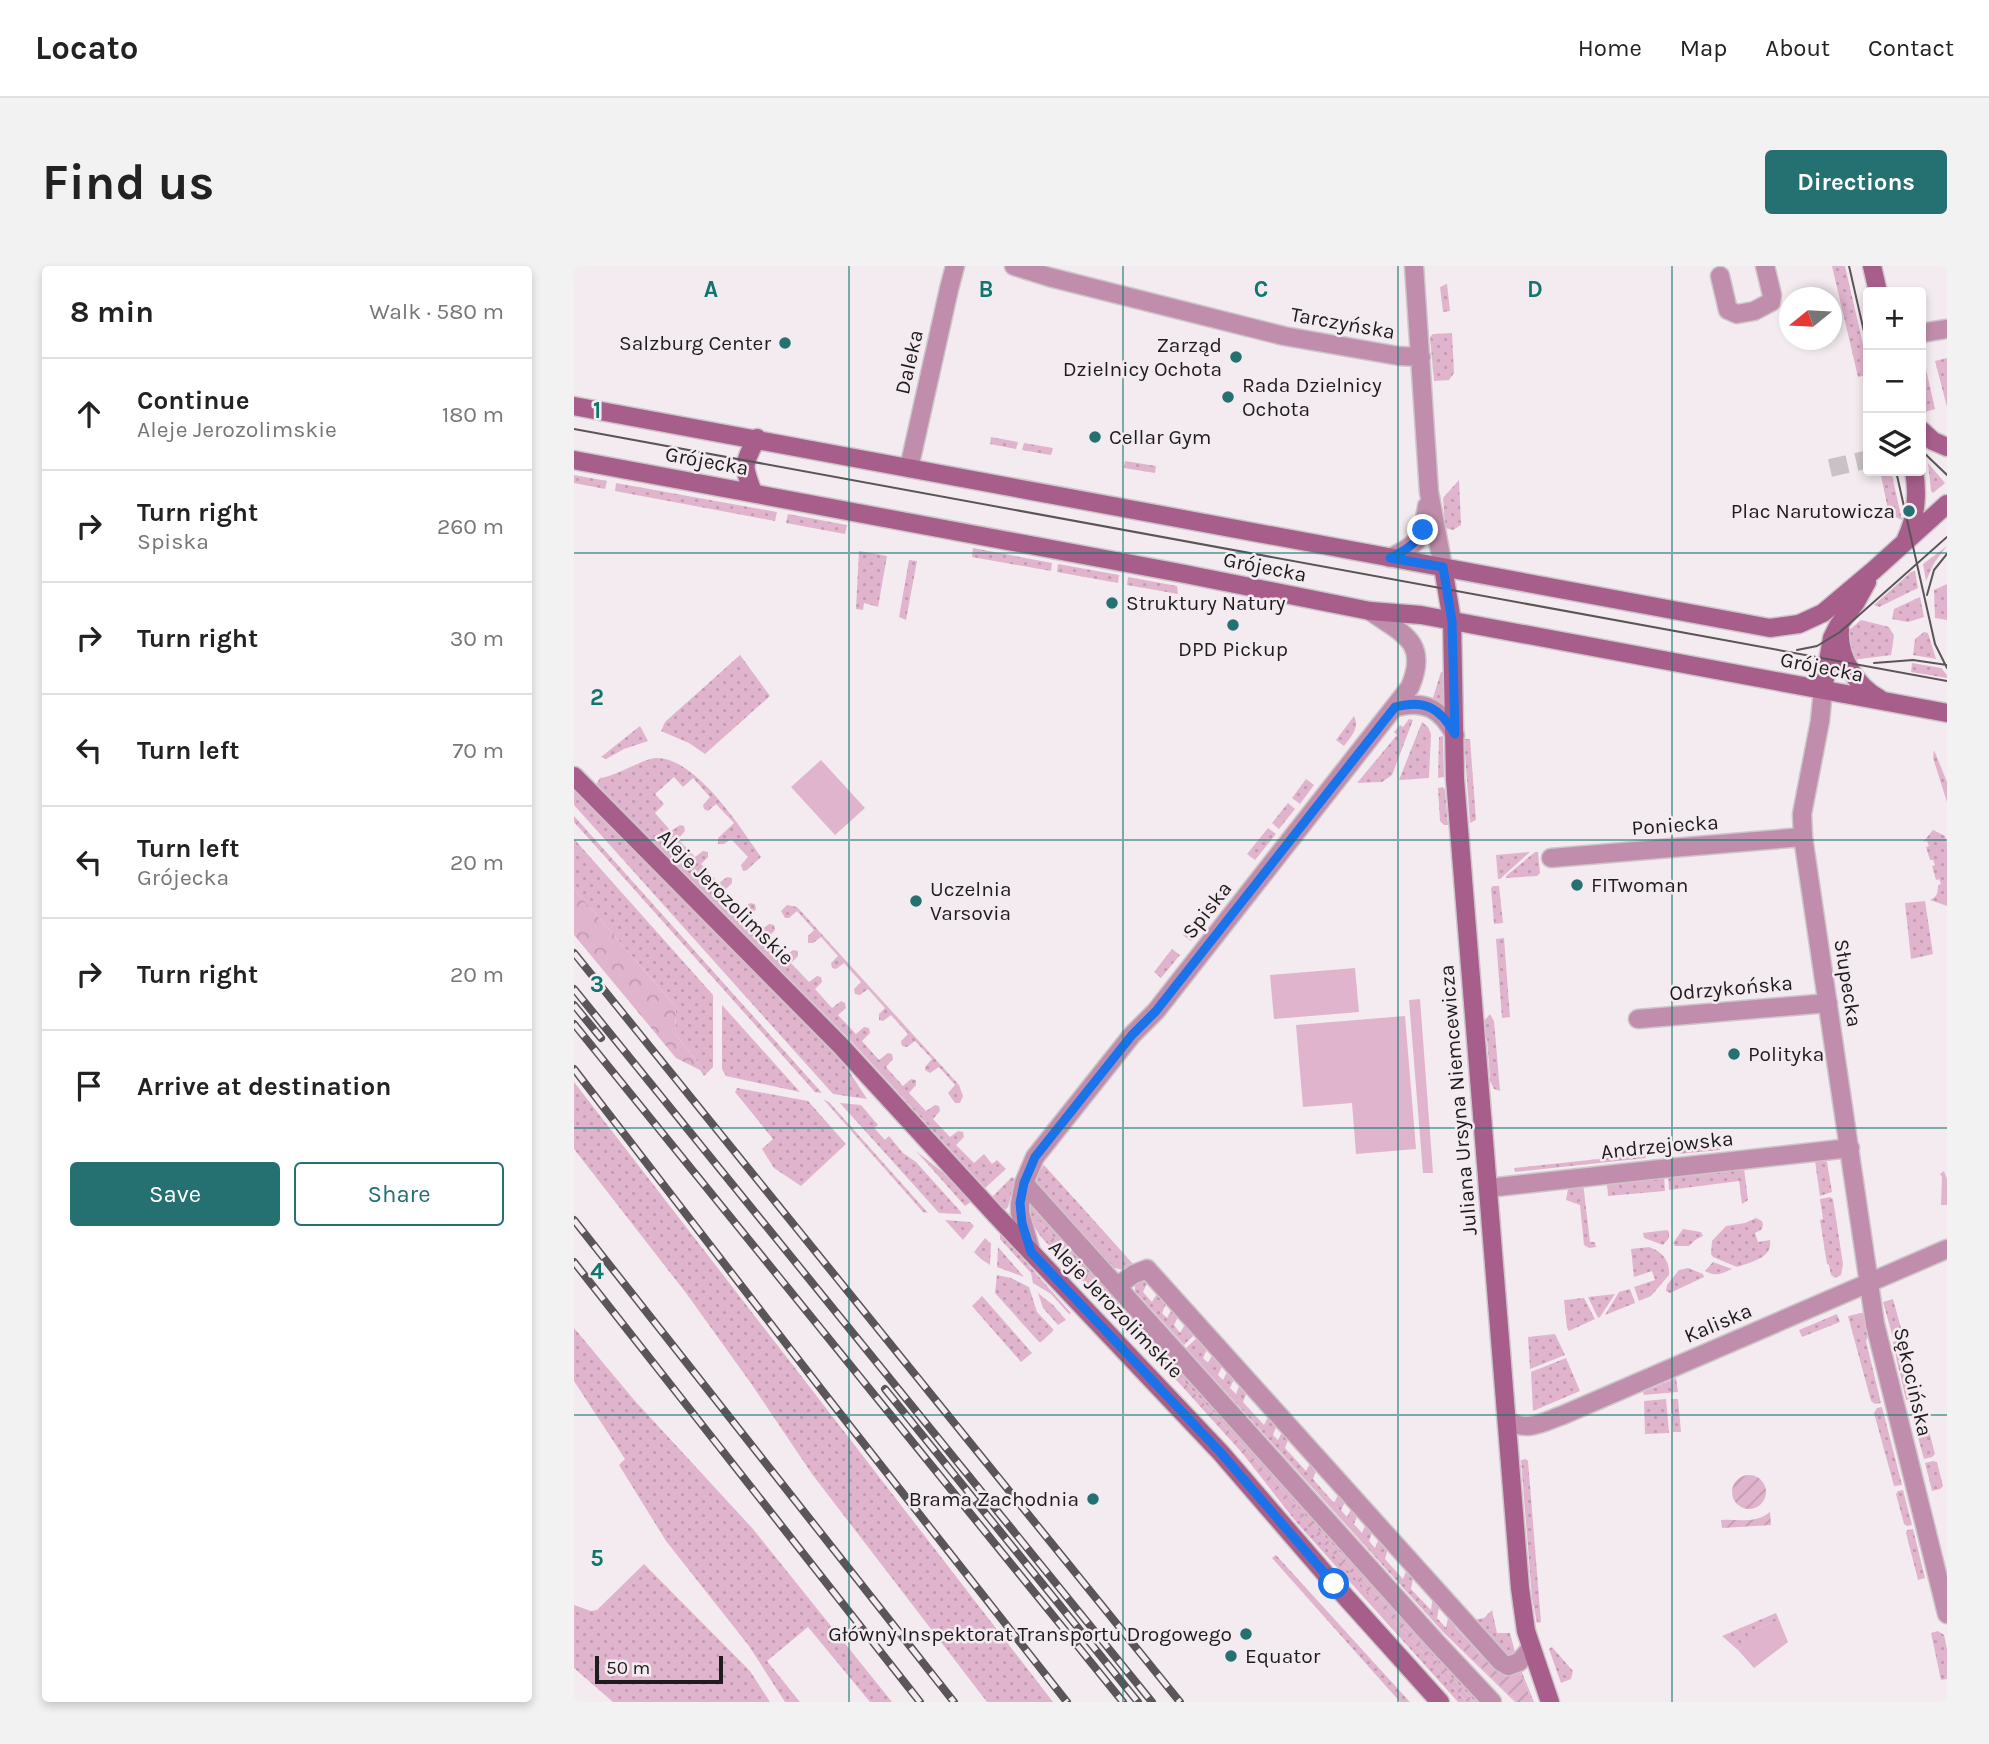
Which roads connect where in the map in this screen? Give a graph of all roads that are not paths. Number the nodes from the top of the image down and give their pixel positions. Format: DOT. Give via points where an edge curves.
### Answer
graph roads {
  1 [pos="955,266"];
  2 [pos="1014,266"];
  3 [pos="1414,266"];
  4 [pos="1765,266"];
  5 [pos="1872,266"];
  6 [pos="1720,276"];
  7 [pos="1877,287"];
  8 [pos="1947,329"];
  9 [pos="1926,332"];
  10 [pos="1421,357"];
  11 [pos="574,406"];
  12 [pos="1926,435"];
  13 [pos="757,438"];
  14 [pos="1947,447"];
  15 [pos="574,460"];
  16 [pos="909,468"];
  17 [pos="1915,476"];
  18 [pos="753,492"];
  19 [pos="1429,492"];
  20 [pos="1947,504"];
  21 [pos="1902,544"];
  22 [pos="1390,558"];
  23 [pos="1443,567"];
  24 [pos="1874,570"];
  25 [pos="1370,611"];
  26 [pos="1847,614"];
  27 [pos="1452,621"];
  28 [pos="1823,690"];
  29 [pos="1884,701"];
  30 [pos="1395,707"];
  31 [pos="1947,713"];
  32 [pos="1455,734"];
  33 [pos="574,776"];
  34 [pos="1803,837"];
  35 [pos="1550,858"];
  36 [pos="1828,1003"];
  37 [pos="1638,1018"];
  38 [pos="1850,1148"];
  39 [pos="1024,1183"];
  40 [pos="1488,1188"];
  41 [pos="1947,1249"];
  42 [pos="1031,1252"];
  43 [pos="1870,1282"];
  44 [pos="1117,1286"];
  45 [pos="1507,1420"];
  46 [pos="1947,1614"];
  47 [pos="1531,1648"];
  48 [pos="1440,1702"];
  49 [pos="1492,1702"];
  50 [pos="1550,1702"];
  1 -- 16 [label="street, Daleka"];
  2 -- 10 [label="street, Tarczyńska" via="1284,336"];
  3 -- 10 [label="street, Juliana Ursyna Niemcewicza"];
  4 -- 6 [label="street" via="1771,302 1754,311 1737,314 1728,310"];
  5 -- 7 [label="main road"];
  8 -- 9 [label="street"];
  10 -- 19 [label="street, Juliana Ursyna Niemcewicza"];
  11 -- 13 [label="main road, Grójecka"];
  12 -- 14 [label="main road"];
  13 -- 16 [label="main road, Grójecka"];
  13 -- 18 [label="main road" via="744,470"];
  15 -- 18 [label="main road, Grójecka"];
  16 -- 22 [label="main road, Grójecka"];
  17 -- 21 [label="main road" via="1914,515"];
  18 -- 25 [label="main road, Grójecka"];
  19 -- 22 [label="street, Juliana Ursyna Niemcewicza" via="1421,536"];
  19 -- 23 [label="street, Juliana Ursyna Niemcewicza"];
  20 -- 21 [label="main road, Grójecka"];
  21 -- 24 [label="main road, Grójecka"];
  22 -- 23 [label="main road, Grójecka"];
  23 -- 24 [label="main road, Grójecka" via="1770,628 1799,624 1823,613"];
  23 -- 27 [label="main road, Juliana Ursyna Niemcewicza"];
  24 -- 26 [label="main road"];
  25 -- 27 [label="main road, Grójecka"];
  25 -- 30 [label="street, Spiska" via="1416,650 1416,674"];
  26 -- 28 [label="main road" via="1832,638"];
  26 -- 29 [label="main road" via="1840,632 1843,655 1861,685"];
  27 -- 28 [label="main road, Grójecka"];
  27 -- 32 [label="main road, Juliana Ursyna Niemcewicza"];
  28 -- 29 [label="main road, Grójecka"];
  28 -- 34 [label="street, Słupecka" via="1802,814"];
  29 -- 31 [label="main road, Grójecka"];
  30 -- 32 [label="street" via="1424,705"];
  30 -- 39 [label="street, Spiska" via="1035,1157"];
  32 -- 40 [label="main road, Juliana Ursyna Niemcewicza"];
  33 -- 42 [label="main road, Aleje Jerozolimskie" via="841,1045"];
  34 -- 35 [label="street, Poniecka"];
  34 -- 36 [label="street, Słupecka"];
  36 -- 37 [label="street, Odrzykońska"];
  36 -- 38 [label="street, Słupecka"];
  38 -- 40 [label="street, Andrzejowska"];
  38 -- 43 [label="street, Słupecka"];
  39 -- 42 [label="street, Spiska" via="1020,1213"];
  39 -- 44 [label="street"];
  40 -- 45 [label="main road, Juliana Ursyna Niemcewicza"];
  41 -- 43 [label="street, Kaliska"];
  42 -- 48 [label="main road, Aleje Jerozolimskie" via="1221,1453"];
  43 -- 45 [label="street, Kaliska" via="1563,1415 1528,1427"];
  43 -- 46 [label="street, Sękocińska" via="1880,1347"];
  44 -- 47 [label="street" via="1147,1269 1501,1662 1516,1664"];
  44 -- 49 [label="street"];
  45 -- 47 [label="main road, Juliana Ursyna Niemcewicza" via="1523,1614"];
  47 -- 50 [label="main road, Juliana Ursyna Niemcewicza"];
}
